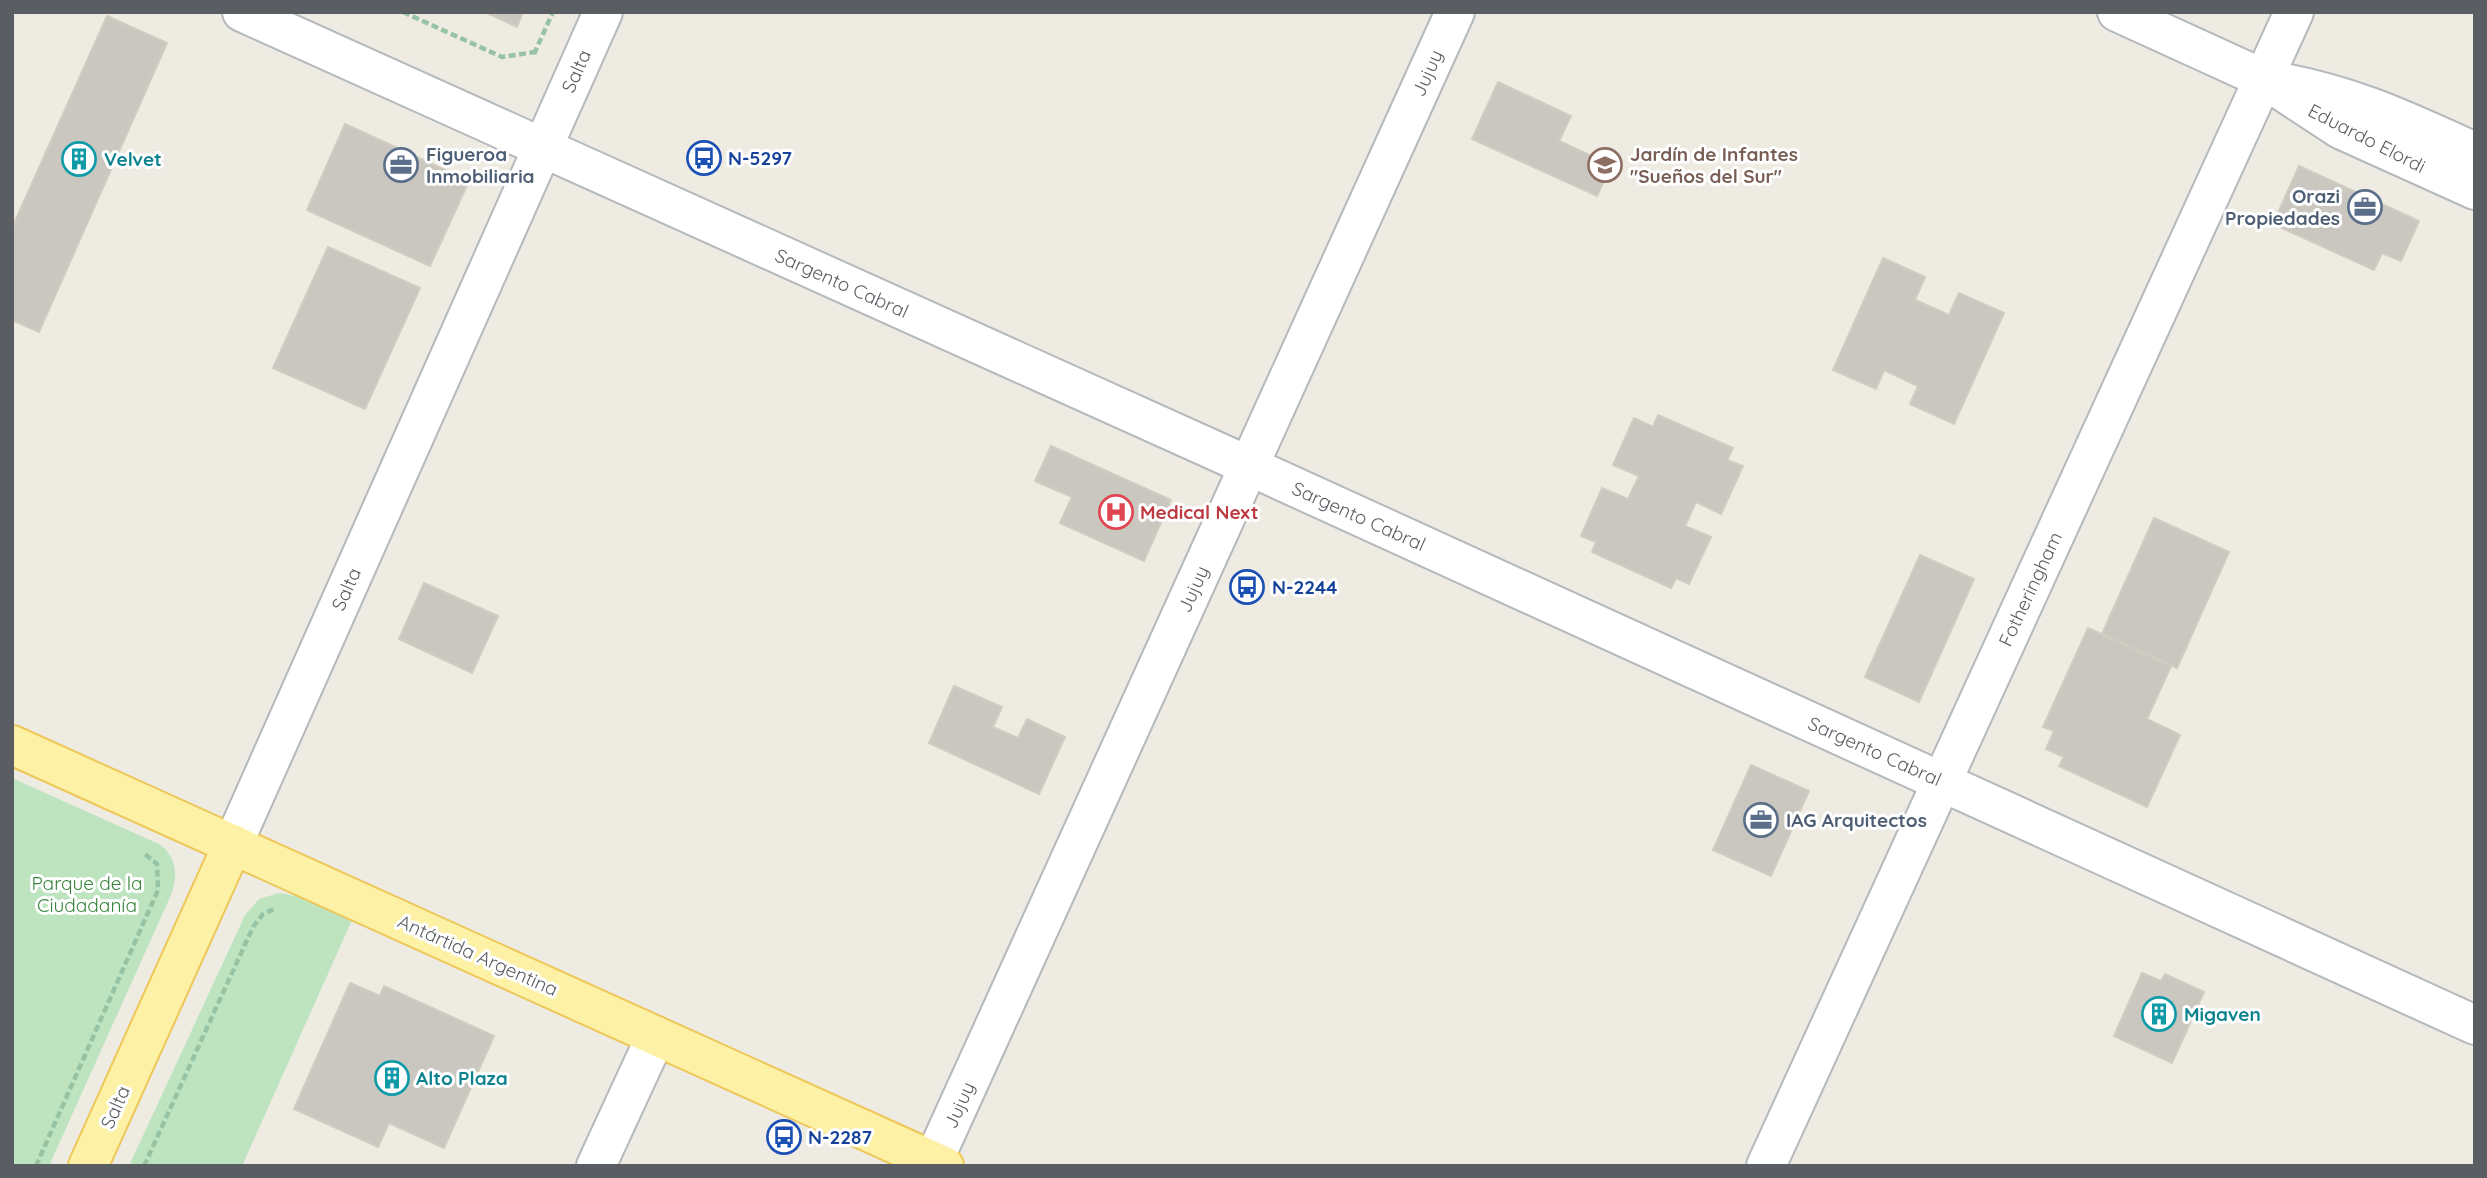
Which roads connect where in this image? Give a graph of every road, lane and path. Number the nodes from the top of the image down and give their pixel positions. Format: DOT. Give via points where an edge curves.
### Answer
graph roads {
  1 [pos="242,12"];
  2 [pos="403,12"];
  3 [pos="553,12"];
  4 [pos="603,12"];
  5 [pos="1455,12"];
  6 [pos="2118,12"];
  7 [pos="2294,12"];
  8 [pos="535,52"];
  9 [pos="533,66"];
  10 [pos="2264,79"];
  11 [pos="542,148"];
  12 [pos="2475,152"];
  13 [pos="2475,190"];
  14 [pos="1249,466"];
  15 [pos="12,746"];
  16 [pos="1942,782"];
  17 [pos="233,844"];
  18 [pos="132,847"];
  19 [pos="280,908"];
  20 [pos="245,915"];
  21 [pos="257,921"];
  22 [pos="2475,1025"];
  23 [pos="656,1036"];
  24 [pos="936,1164"];
  25 [pos="36,1166"];
  26 [pos="88,1166"];
  27 [pos="144,1166"];
  28 [pos="596,1166"];
  29 [pos="1766,1166"];
  1 -- 11 [label="street, Sargento Cabral"];
  2 -- 8 [label="path" via="502,57"];
  3 -- 8 [label="path"];
  4 -- 11 [label="street, Salta"];
  5 -- 14 [label="street, Jujuy"];
  6 -- 10 [label="street, Eduardo Elordi"];
  7 -- 10 [label="street, Fotheringham"];
  8 -- 9 [label="path"];
  10 -- 12 [label="street, Eduardo Elordi" via="2359,101"];
  10 -- 13 [label="street, Eduardo Elordi" via="2340,129"];
  10 -- 16 [label="street, Fotheringham"];
  11 -- 14 [label="street, Sargento Cabral"];
  11 -- 17 [label="street, Salta"];
  14 -- 16 [label="street, Sargento Cabral"];
  14 -- 24 [label="street, Jujuy"];
  15 -- 17 [label="main road, Antártida Argentina"];
  16 -- 22 [label="street, Sargento Cabral"];
  16 -- 29 [label="street, Fotheringham"];
  17 -- 23 [label="main road, Antártida Argentina"];
  17 -- 26 [label="main road, Salta"];
  18 -- 25 [label="path" via="157,864 158,890"];
  19 -- 21 [label="path"];
  20 -- 21 [label="path"];
  21 -- 27 [label="path"];
  23 -- 24 [label="main road, Antártida Argentina"];
  23 -- 28 [label="street"];
}
